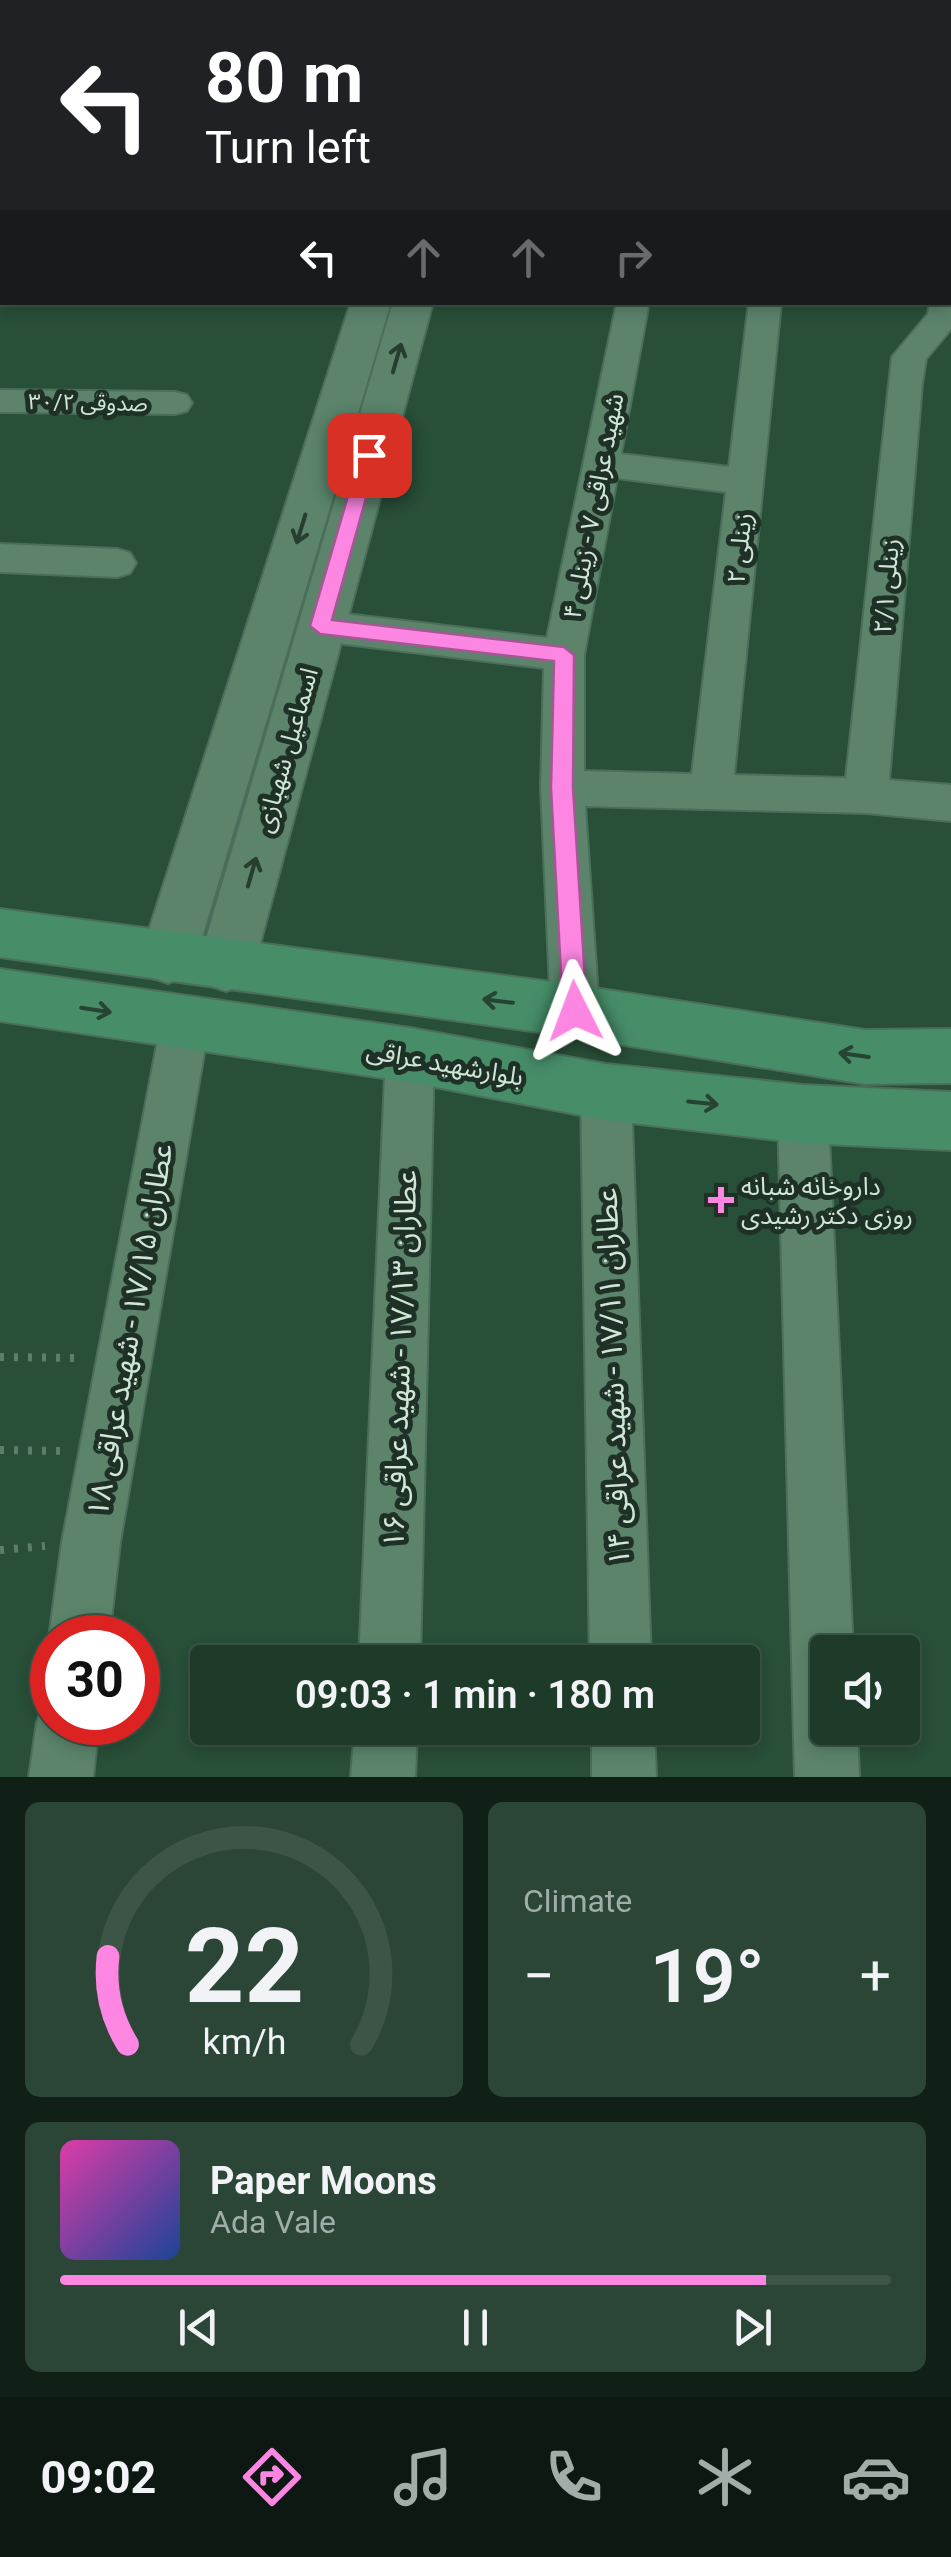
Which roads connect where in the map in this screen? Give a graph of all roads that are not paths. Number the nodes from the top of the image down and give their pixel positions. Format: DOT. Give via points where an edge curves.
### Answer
graph roads {
  1 [pos="370,305"];
  2 [pos="412,305"];
  3 [pos="632,305"];
  4 [pos="765,305"];
  5 [pos="947,305"];
  6 [pos="0,401"];
  7 [pos="175,403"];
  8 [pos="601,464"];
  9 [pos="745,482"];
  10 [pos="0,558"];
  11 [pos="117,562"];
  12 [pos="320,626"];
  13 [pos="564,655"];
  14 [pos="562,788"];
  15 [pos="711,794"];
  16 [pos="866,796"];
  17 [pos="951,803"];
  18 [pos="0,933"];
  19 [pos="168,958"];
  20 [pos="226,966"];
  21 [pos="0,995"];
  22 [pos="575,1011"];
  23 [pos="185,1024"];
  24 [pos="410,1055"];
  25 [pos="951,1056"];
  26 [pos="606,1092"];
  27 [pos="802,1114"];
  28 [pos="951,1121"];
  29 [pos="82,1615"];
  30 [pos="389,1645"];
  31 [pos="621,1645"];
  32 [pos="65,1745"];
  33 [pos="385,1745"];
  34 [pos="623,1745"];
  35 [pos="60,1777"];
  36 [pos="383,1777"];
  37 [pos="624,1777"];
  38 [pos="827,1777"];
  1 -- 19 [label="street, اسماعیل شهبازی, one-way"];
  12 -- 2 [label="street, اسماعیل شهبازی, one-way"];
  3 -- 8 [label="street, شهید عراقی ۷ - زینلی ۴"];
  4 -- 9 [label="street, زینلی ۲"];
  5 -- 16 [label="street, زینلی ۲/۱" via="910,357 905,384"];
  6 -- 7 [label="street, صدوقی ۳۰/۲"];
  8 -- 9 [label="street"];
  8 -- 13 [label="street, شهید عراقی ۷ - زینلی ۴"];
  9 -- 15 [label="street, زینلی ۲"];
  10 -- 11 [label="street"];
  12 -- 13 [label="street"];
  20 -- 12 [label="street, اسماعیل شهبازی, one-way"];
  13 -- 14 [label="street, شهید عراقی ۷ - زینلی ۴"];
  14 -- 15 [label="street"];
  14 -- 22 [label="street, شهید عراقی ۷ - زینلی ۴"];
  15 -- 16 [label="street"];
  16 -- 17 [label="street"];
  18 -- 19 [label="main road"];
  19 -- 20 [label="main road"];
  22 -- 20 [label="main road, one-way"];
  21 -- 23 [label="main road, بلوارشهید عراقی, one-way"];
  25 -- 22 [label="main road, one-way" via="865,1057"];
  23 -- 24 [label="main road, بلوارشهید عراقی"];
  23 -- 29 [label="street, عطاران ۱۷/۱۵ - شهید عراقی ۱۸"];
  24 -- 26 [label="main road, بلوارشهید عراقی"];
  24 -- 30 [label="street, عطاران ۱۷/۱۳ - شهید عراقی ۱۶"];
  26 -- 27 [label="main road, بلوارشهید عراقی, one-way"];
  26 -- 31 [label="street, عطاران ۱۷/۱۱ - شهید عراقی ۱۴"];
  27 -- 28 [label="main road, بلوارشهید عراقی"];
  27 -- 38 [label="street"];
  32 -- 35 [label="street"];
  33 -- 36 [label="street"];
  34 -- 37 [label="street"];
}
